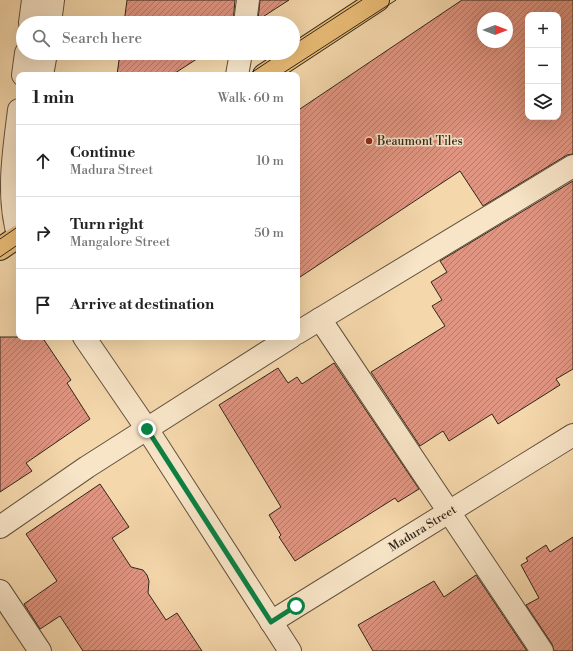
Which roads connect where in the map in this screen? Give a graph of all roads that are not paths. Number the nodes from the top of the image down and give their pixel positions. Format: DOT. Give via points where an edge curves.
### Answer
graph roads {
  1 [pos="32,0"];
  2 [pos="54,0"];
  3 [pos="248,0"];
  4 [pos="378,0"];
  5 [pos="31,16"];
  6 [pos="51,16"];
  7 [pos="246,16"];
  8 [pos="300,51"];
  9 [pos="25,60"];
  10 [pos="45,60"];
  11 [pos="240,60"];
  12 [pos="287,60"];
  13 [pos="23,72"];
  14 [pos="43,72"];
  15 [pos="238,72"];
  16 [pos="269,72"];
  17 [pos="16,122"];
  18 [pos="7,159"];
  19 [pos="573,166"];
  20 [pos="16,225"];
  21 [pos="16,239"];
  22 [pos="0,249"];
  23 [pos="320,319"];
  24 [pos="300,331"];
  25 [pos="86,340"];
  26 [pos="286,340"];
  27 [pos="147,429"];
  28 [pos="573,435"];
  29 [pos="448,511"];
  30 [pos="0,526"];
  31 [pos="0,590"];
  32 [pos="271,622"];
  33 [pos="40,651"];
  34 [pos="290,651"];
  35 [pos="542,651"];
  1 -- 5 [label="street"];
  2 -- 6 [label="street"];
  3 -- 7 [label="street"];
  4 -- 8 [label="main road"];
  9 -- 13 [label="street"];
  10 -- 14 [label="street"];
  11 -- 15 [label="street"];
  12 -- 16 [label="main road"];
  17 -- 18 [label="street"];
  18 -- 20 [label="street"];
  19 -- 23 [label="street"];
  21 -- 22 [label="main road"];
  23 -- 24 [label="street"];
  23 -- 29 [label="street"];
  25 -- 27 [label="street"];
  26 -- 27 [label="street"];
  27 -- 30 [label="street"];
  27 -- 32 [label="street"];
  28 -- 29 [label="street, Madura Street"];
  29 -- 32 [label="street, Madura Street"];
  29 -- 35 [label="street"];
  31 -- 33 [label="street"];
  32 -- 34 [label="street"];
}
